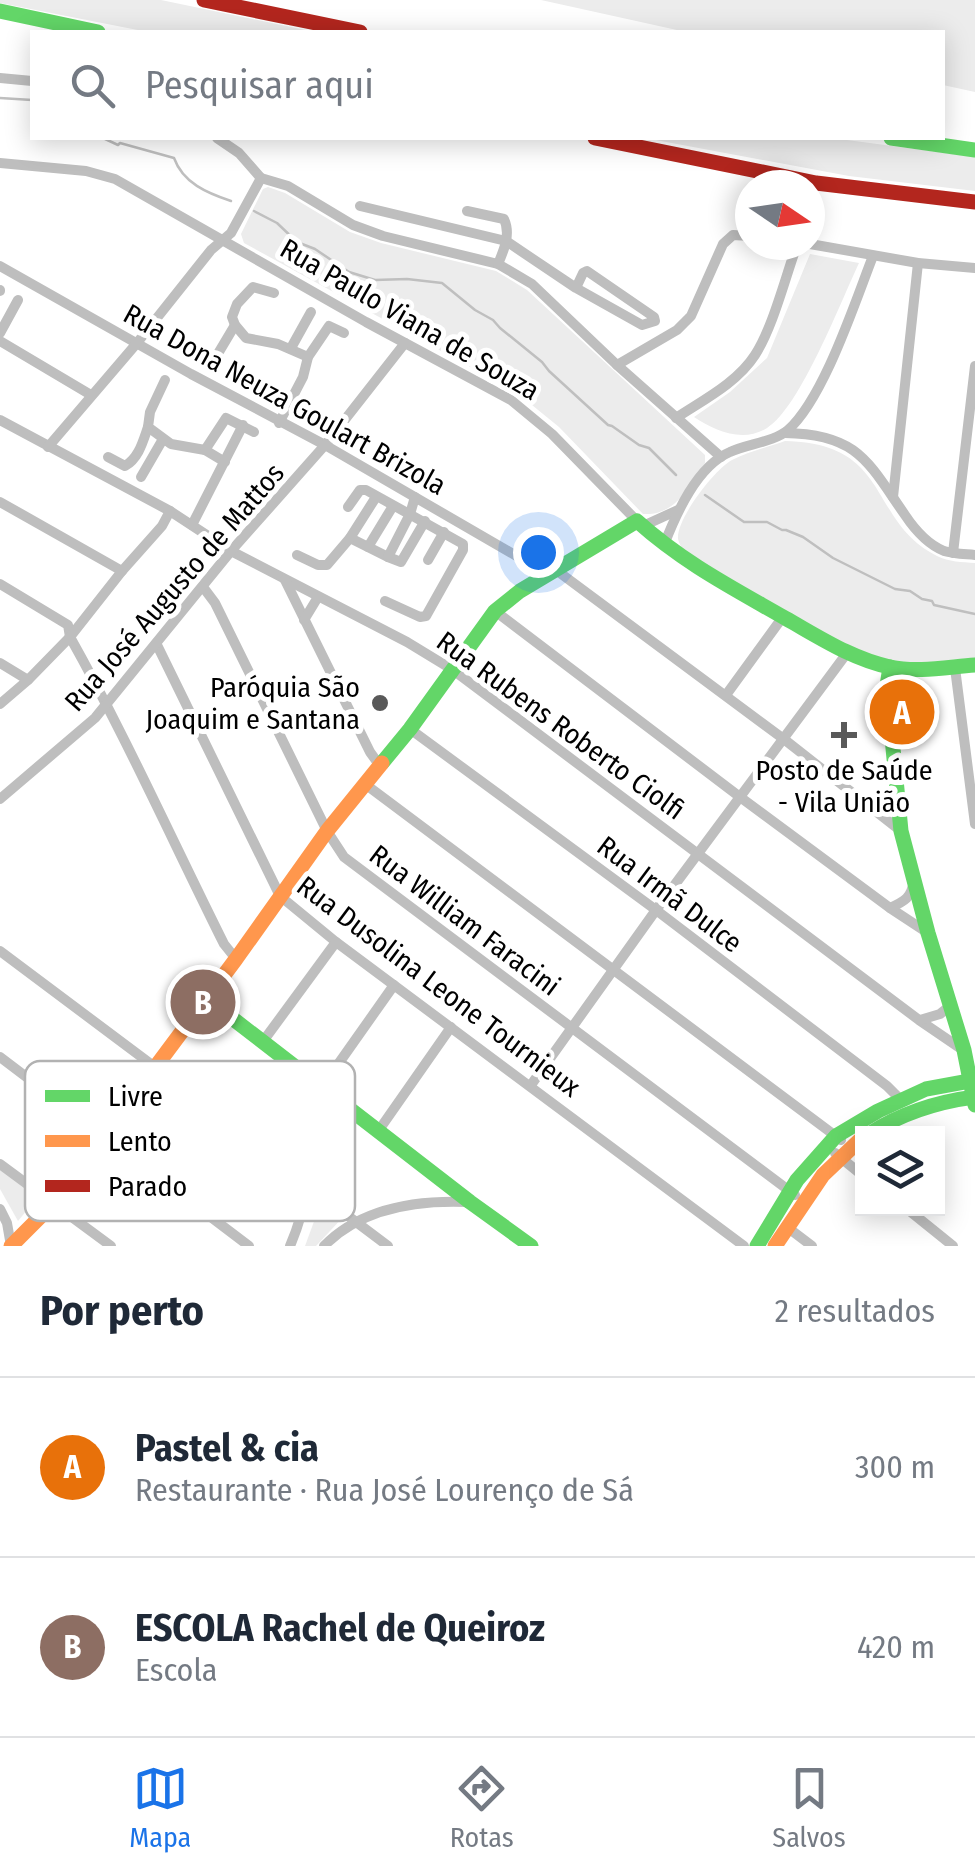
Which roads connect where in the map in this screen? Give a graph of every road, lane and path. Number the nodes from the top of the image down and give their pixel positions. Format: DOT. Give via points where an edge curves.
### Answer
graph roads {
  1 [pos="204,0"];
  2 [pos="0,11"];
  3 [pos="89,30"];
  4 [pos="350,30"];
  5 [pos="0,78"];
  6 [pos="30,81"];
  7 [pos="220,140"];
  8 [pos="605,140"];
  9 [pos="905,140"];
  10 [pos="975,150"];
  11 [pos="0,164"];
  12 [pos="261,178"];
  13 [pos="975,202"];
  14 [pos="360,206"];
  15 [pos="468,210"];
  16 [pos="735,235"];
  17 [pos="223,241"];
  18 [pos="506,242"];
  19 [pos="825,247"];
  20 [pos="873,256"];
  21 [pos="792,260"];
  22 [pos="918,263"];
  23 [pos="498,264"];
  24 [pos="0,266"];
  25 [pos="975,268"];
  26 [pos="576,288"];
  27 [pos="274,294"];
  28 [pos="18,300"];
  29 [pos="311,312"];
  30 [pos="235,324"];
  31 [pos="0,333"];
  32 [pos="344,333"];
  33 [pos="0,342"];
  34 [pos="137,343"];
  35 [pos="405,343"];
  36 [pos="291,348"];
  37 [pos="308,357"];
  38 [pos="617,365"];
  39 [pos="975,366"];
  40 [pos="210,368"];
  41 [pos="166,380"];
  42 [pos="90,395"];
  43 [pos="676,418"];
  44 [pos="0,420"];
  45 [pos="279,422"];
  46 [pos="148,427"];
  47 [pos="785,433"];
  48 [pos="163,439"];
  49 [pos="899,444"];
  50 [pos="324,446"];
  51 [pos="48,447"];
  52 [pos="205,450"];
  53 [pos="721,456"];
  54 [pos="108,457"];
  55 [pos="225,462"];
  56 [pos="879,463"];
  57 [pos="142,477"];
  58 [pos="415,496"];
  59 [pos="376,497"];
  60 [pos="893,498"];
  61 [pos="0,502"];
  62 [pos="393,506"];
  63 [pos="348,507"];
  64 [pos="680,507"];
  65 [pos="170,512"];
  66 [pos="410,514"];
  67 [pos="425,522"];
  68 [pos="640,523"];
  69 [pos="192,525"];
  70 [pos="444,532"];
  71 [pos="350,538"];
  72 [pos="664,546"];
  73 [pos="368,547"];
  74 [pos="231,551"];
  75 [pos="954,553"];
  76 [pos="296,555"];
  77 [pos="975,555"];
  78 [pos="388,558"];
  79 [pos="428,560"];
  80 [pos="122,571"];
  81 [pos="549,575"];
  82 [pos="284,580"];
  83 [pos="0,584"];
  84 [pos="203,587"];
  85 [pos="318,597"];
  86 [pos="385,601"];
  87 [pos="496,611"];
  88 [pos="782,618"];
  89 [pos="304,620"];
  90 [pos="70,637"];
  91 [pos="156,645"];
  92 [pos="847,653"];
  93 [pos="0,664"];
  94 [pos="975,665"];
  95 [pos="890,667"];
  96 [pos="955,668"];
  97 [pos="453,670"];
  98 [pos="28,680"];
  99 [pos="726,695"];
  100 [pos="0,704"];
  101 [pos="107,704"];
  102 [pos="410,728"];
  103 [pos="785,740"];
  104 [pos="380,766"];
  105 [pos="366,784"];
  106 [pos="896,789"];
  107 [pos="740,797"];
  108 [pos="0,799"];
  109 [pos="873,810"];
  110 [pos="975,824"];
  111 [pos="327,831"];
  112 [pos="902,831"];
  113 [pos="699,854"];
  114 [pos="914,880"];
  115 [pos="280,896"];
  116 [pos="890,908"];
  117 [pos="656,910"];
  118 [pos="928,933"];
  119 [pos="336,942"];
  120 [pos="0,951"];
  121 [pos="236,959"];
  122 [pos="612,970"];
  123 [pos="394,985"];
  124 [pos="206,998"];
  125 [pos="950,1006"];
  126 [pos="919,1020"];
  127 [pos="451,1027"];
  128 [pos="570,1028"];
  129 [pos="270,1046"];
  130 [pos="964,1050"];
  131 [pos="0,1057"];
  132 [pos="147,1061"];
  133 [pos="158,1061"];
  134 [pos="279,1061"];
  135 [pos="289,1061"];
  136 [pos="334,1061"];
  137 [pos="25,1076"];
  138 [pos="972,1080"];
  139 [pos="531,1086"];
  140 [pos="900,1099"];
  141 [pos="974,1100"];
  142 [pos="355,1112"];
  143 [pos="379,1130"];
  144 [pos="847,1143"];
  145 [pos="0,1164"];
  146 [pos="25,1182"];
  147 [pos="797,1196"];
  148 [pos="470,1202"];
  149 [pos="0,1209"];
  150 [pos="916,1216"];
  151 [pos="36,1221"];
  152 [pos="78,1221"];
  153 [pos="215,1221"];
  154 [pos="299,1221"];
  155 [pos="356,1221"];
  156 [pos="787,1228"];
  157 [pos="11,1246"];
  158 [pos="111,1246"];
  159 [pos="248,1246"];
  160 [pos="290,1246"];
  161 [pos="324,1246"];
  162 [pos="388,1246"];
  163 [pos="531,1246"];
  164 [pos="744,1246"];
  165 [pos="757,1246"];
  166 [pos="775,1246"];
  167 [pos="812,1246"];
  168 [pos="953,1246"];
  1 -- 4 [label="main road"];
  2 -- 3 [label="main road"];
  5 -- 6 [label="street"];
  7 -- 12 [label="street"];
  8 -- 13 [label="main road" via="816,183"];
  9 -- 10 [label="main road"];
  11 -- 17 [label="street, Rua Paulo Viana de Souza" via="114,179"];
  12 -- 17 [label="street"];
  12 -- 23 [label="street" via="383,236"];
  14 -- 18 [label="street"];
  15 -- 18 [label="street" via="504,219"];
  16 -- 38 [label="street" via="723,244 691,316"];
  17 -- 34 [label="street"];
  17 -- 35 [label="street, Rua Paulo Viana de Souza"];
  18 -- 23 [label="street"];
  18 -- 26 [label="street"];
  19 -- 20 [label="street"];
  20 -- 22 [label="street"];
  20 -- 47 [label="street" via="826,370"];
  21 -- 43 [label="street" via="755,355"];
  22 -- 25 [label="street"];
  22 -- 49 [label="street"];
  23 -- 38 [label="street" via="532,284"];
  24 -- 34 [label="street, Rua Dona Neuza Goulart Brizola"];
  26 -- 26 [label="street" via="642,324 655,321 587,271"];
  27 -- 30 [label="street" via="253,288 237,304"];
  28 -- 31 [label="street"];
  29 -- 36 [label="street"];
  30 -- 36 [label="street" via="246,338"];
  30 -- 40 [label="street"];
  32 -- 37 [label="street" via="329,326"];
  33 -- 42 [label="street"];
  34 -- 42 [label="street"];
  34 -- 45 [label="street, Rua Dona Neuza Goulart Brizola"];
  35 -- 50 [label="street, Rua José Augusto de Mattos"];
  35 -- 68 [label="street, Rua Paulo Viana de Souza" via="521,408"];
  36 -- 37 [label="street"];
  37 -- 45 [label="street"];
  38 -- 43 [label="street"];
  39 -- 75 [label="street"];
  41 -- 46 [label="street"];
  42 -- 51 [label="street"];
  43 -- 53 [label="street"];
  44 -- 51 [label="street, Rua Rubens Roberto Ciolfi"];
  45 -- 50 [label="street, Rua Dona Neuza Goulart Brizola"];
  46 -- 48 [label="street"];
  46 -- 54 [label="street" via="131,463"];
  47 -- 53 [label="street"];
  47 -- 56 [label="street" via="848,446"];
  48 -- 52 [label="street"];
  48 -- 57 [label="street"];
  49 -- 56 [label="street"];
  49 -- 60 [label="street"];
  50 -- 58 [label="street, Rua Dona Neuza Goulart Brizola"];
  50 -- 74 [label="street, Rua José Augusto de Mattos"];
  51 -- 65 [label="street, Rua Rubens Roberto Ciolfi"];
  52 -- 55 [label="street"];
  52 -- 55 [label="street" via="226,418 248,428"];
  53 -- 64 [label="street"];
  55 -- 69 [label="street"];
  56 -- 60 [label="street"];
  58 -- 66 [label="street"];
  58 -- 81 [label="street, Rua Dona Neuza Goulart Brizola"];
  59 -- 62 [label="street"];
  59 -- 63 [label="street" via="363,489"];
  59 -- 71 [label="street"];
  60 -- 75 [label="street" via="920,535"];
  61 -- 80 [label="street"];
  62 -- 66 [label="street"];
  62 -- 73 [label="street"];
  64 -- 68 [label="street"];
  64 -- 72 [label="street"];
  65 -- 69 [label="street, Rua Rubens Roberto Ciolfi"];
  65 -- 80 [label="street"];
  66 -- 67 [label="street"];
  66 -- 78 [label="street"];
  67 -- 70 [label="street"];
  67 -- 78 [label="street" via="401,562"];
  68 -- 72 [label="main road, Rua Paulo Viana de Souza"];
  68 -- 81 [label="main road"];
  69 -- 74 [label="street, Rua Rubens Roberto Ciolfi"];
  70 -- 79 [label="street"];
  70 -- 86 [label="street" via="464,547 426,616"];
  71 -- 73 [label="street"];
  71 -- 76 [label="street" via="327,565"];
  72 -- 88 [label="main road, Rua Paulo Viana de Souza"];
  73 -- 78 [label="street"];
  74 -- 82 [label="street, Rua Rubens Roberto Ciolfi"];
  74 -- 84 [label="street, Rua José Augusto de Mattos"];
  75 -- 77 [label="street"];
  80 -- 90 [label="street"];
  81 -- 87 [label="main road"];
  81 -- 99 [label="street, Rua Dona Neuza Goulart Brizola"];
  82 -- 85 [label="street, Rua Rubens Roberto Ciolfi"];
  82 -- 89 [label="street"];
  83 -- 90 [label="street" via="68,625"];
  84 -- 91 [label="street, Rua José Augusto de Mattos"];
  84 -- 111 [label="street, Rua William Faracini"];
  85 -- 89 [label="street"];
  85 -- 97 [label="street, Rua Rubens Roberto Ciolfi"];
  87 -- 97 [label="main road"];
  87 -- 107 [label="street"];
  88 -- 92 [label="main road, Rua Paulo Viana de Souza"];
  88 -- 99 [label="street"];
  89 -- 104 [label="street"];
  90 -- 98 [label="street"];
  90 -- 101 [label="street"];
  91 -- 101 [label="street, Rua José Augusto de Mattos"];
  91 -- 115 [label="street, Rua Dusolina Leone Tournieux"];
  92 -- 95 [label="main road, Rua Paulo Viana de Souza"];
  92 -- 103 [label="street"];
  93 -- 98 [label="street"];
  94 -- 96 [label="main road, Rua Paulo Viana de Souza"];
  95 -- 96 [label="main road, Rua Paulo Viana de Souza"];
  95 -- 106 [label="main road"];
  96 -- 110 [label="street"];
  97 -- 102 [label="main road"];
  97 -- 113 [label="street, Rua Rubens Roberto Ciolfi"];
  98 -- 100 [label="street"];
  99 -- 103 [label="street, Rua Dona Neuza Goulart Brizola"];
  101 -- 108 [label="street, Rua José Augusto de Mattos"];
  101 -- 121 [label="street"];
  102 -- 104 [label="main road"];
  102 -- 117 [label="street, Rua Irmã Dulce"];
  103 -- 107 [label="street"];
  103 -- 109 [label="street, Rua Dona Neuza Goulart Brizola"];
  104 -- 105 [label="main road"];
  105 -- 111 [label="main road"];
  105 -- 122 [label="street"];
  106 -- 109 [label="street"];
  106 -- 112 [label="main road"];
  107 -- 113 [label="street"];
  107 -- 116 [label="street"];
  109 -- 112 [label="street, Rua Dona Neuza Goulart Brizola"];
  111 -- 115 [label="main road"];
  111 -- 128 [label="street, Rua William Faracini" via="344,857"];
  112 -- 114 [label="main road"];
  113 -- 117 [label="street"];
  113 -- 126 [label="street, Rua Rubens Roberto Ciolfi"];
  114 -- 116 [label="street" via="906,900"];
  114 -- 118 [label="main road"];
  115 -- 119 [label="street, Rua Dusolina Leone Tournieux"];
  115 -- 121 [label="main road"];
  116 -- 118 [label="street"];
  117 -- 122 [label="street"];
  117 -- 140 [label="street, Rua Irmã Dulce"];
  118 -- 125 [label="main road"];
  119 -- 123 [label="street, Rua Dusolina Leone Tournieux"];
  119 -- 129 [label="street"];
  120 -- 132 [label="street"];
  121 -- 124 [label="main road"];
  122 -- 128 [label="street"];
  122 -- 144 [label="street"];
  123 -- 127 [label="street, Rua Dusolina Leone Tournieux"];
  123 -- 136 [label="street"];
  124 -- 129 [label="main road"];
  124 -- 133 [label="main road"];
  125 -- 126 [label="street"];
  125 -- 130 [label="main road"];
  126 -- 130 [label="street, Rua Rubens Roberto Ciolfi"];
  127 -- 139 [label="street, Rua Dusolina Leone Tournieux"];
  127 -- 143 [label="street"];
  128 -- 139 [label="street"];
  128 -- 147 [label="street, Rua William Faracini"];
  129 -- 134 [label="street"];
  129 -- 135 [label="main road"];
  130 -- 138 [label="main road"];
  131 -- 137 [label="street"];
  138 -- 140 [label="main road"];
  138 -- 141 [label="main road"];
  139 -- 164 [label="street, Rua Dusolina Leone Tournieux"];
  140 -- 144 [label="main road"];
  141 -- 144 [label="main road" via="911,1111"];
  142 -- 143 [label="main road"];
  143 -- 148 [label="main road"];
  144 -- 147 [label="main road"];
  145 -- 146 [label="street"];
  147 -- 156 [label="main road"];
  147 -- 165 [label="main road"];
  148 -- 155 [label="street" via="397,1207"];
  148 -- 163 [label="main road"];
  149 -- 157 [label="street"];
  150 -- 168 [label="street"];
  151 -- 157 [label="main road"];
  152 -- 158 [label="street"];
  153 -- 159 [label="street"];
  154 -- 160 [label="street"];
  155 -- 161 [label="street"];
  155 -- 162 [label="street"];
  156 -- 166 [label="main road"];
  156 -- 167 [label="street"];
}
